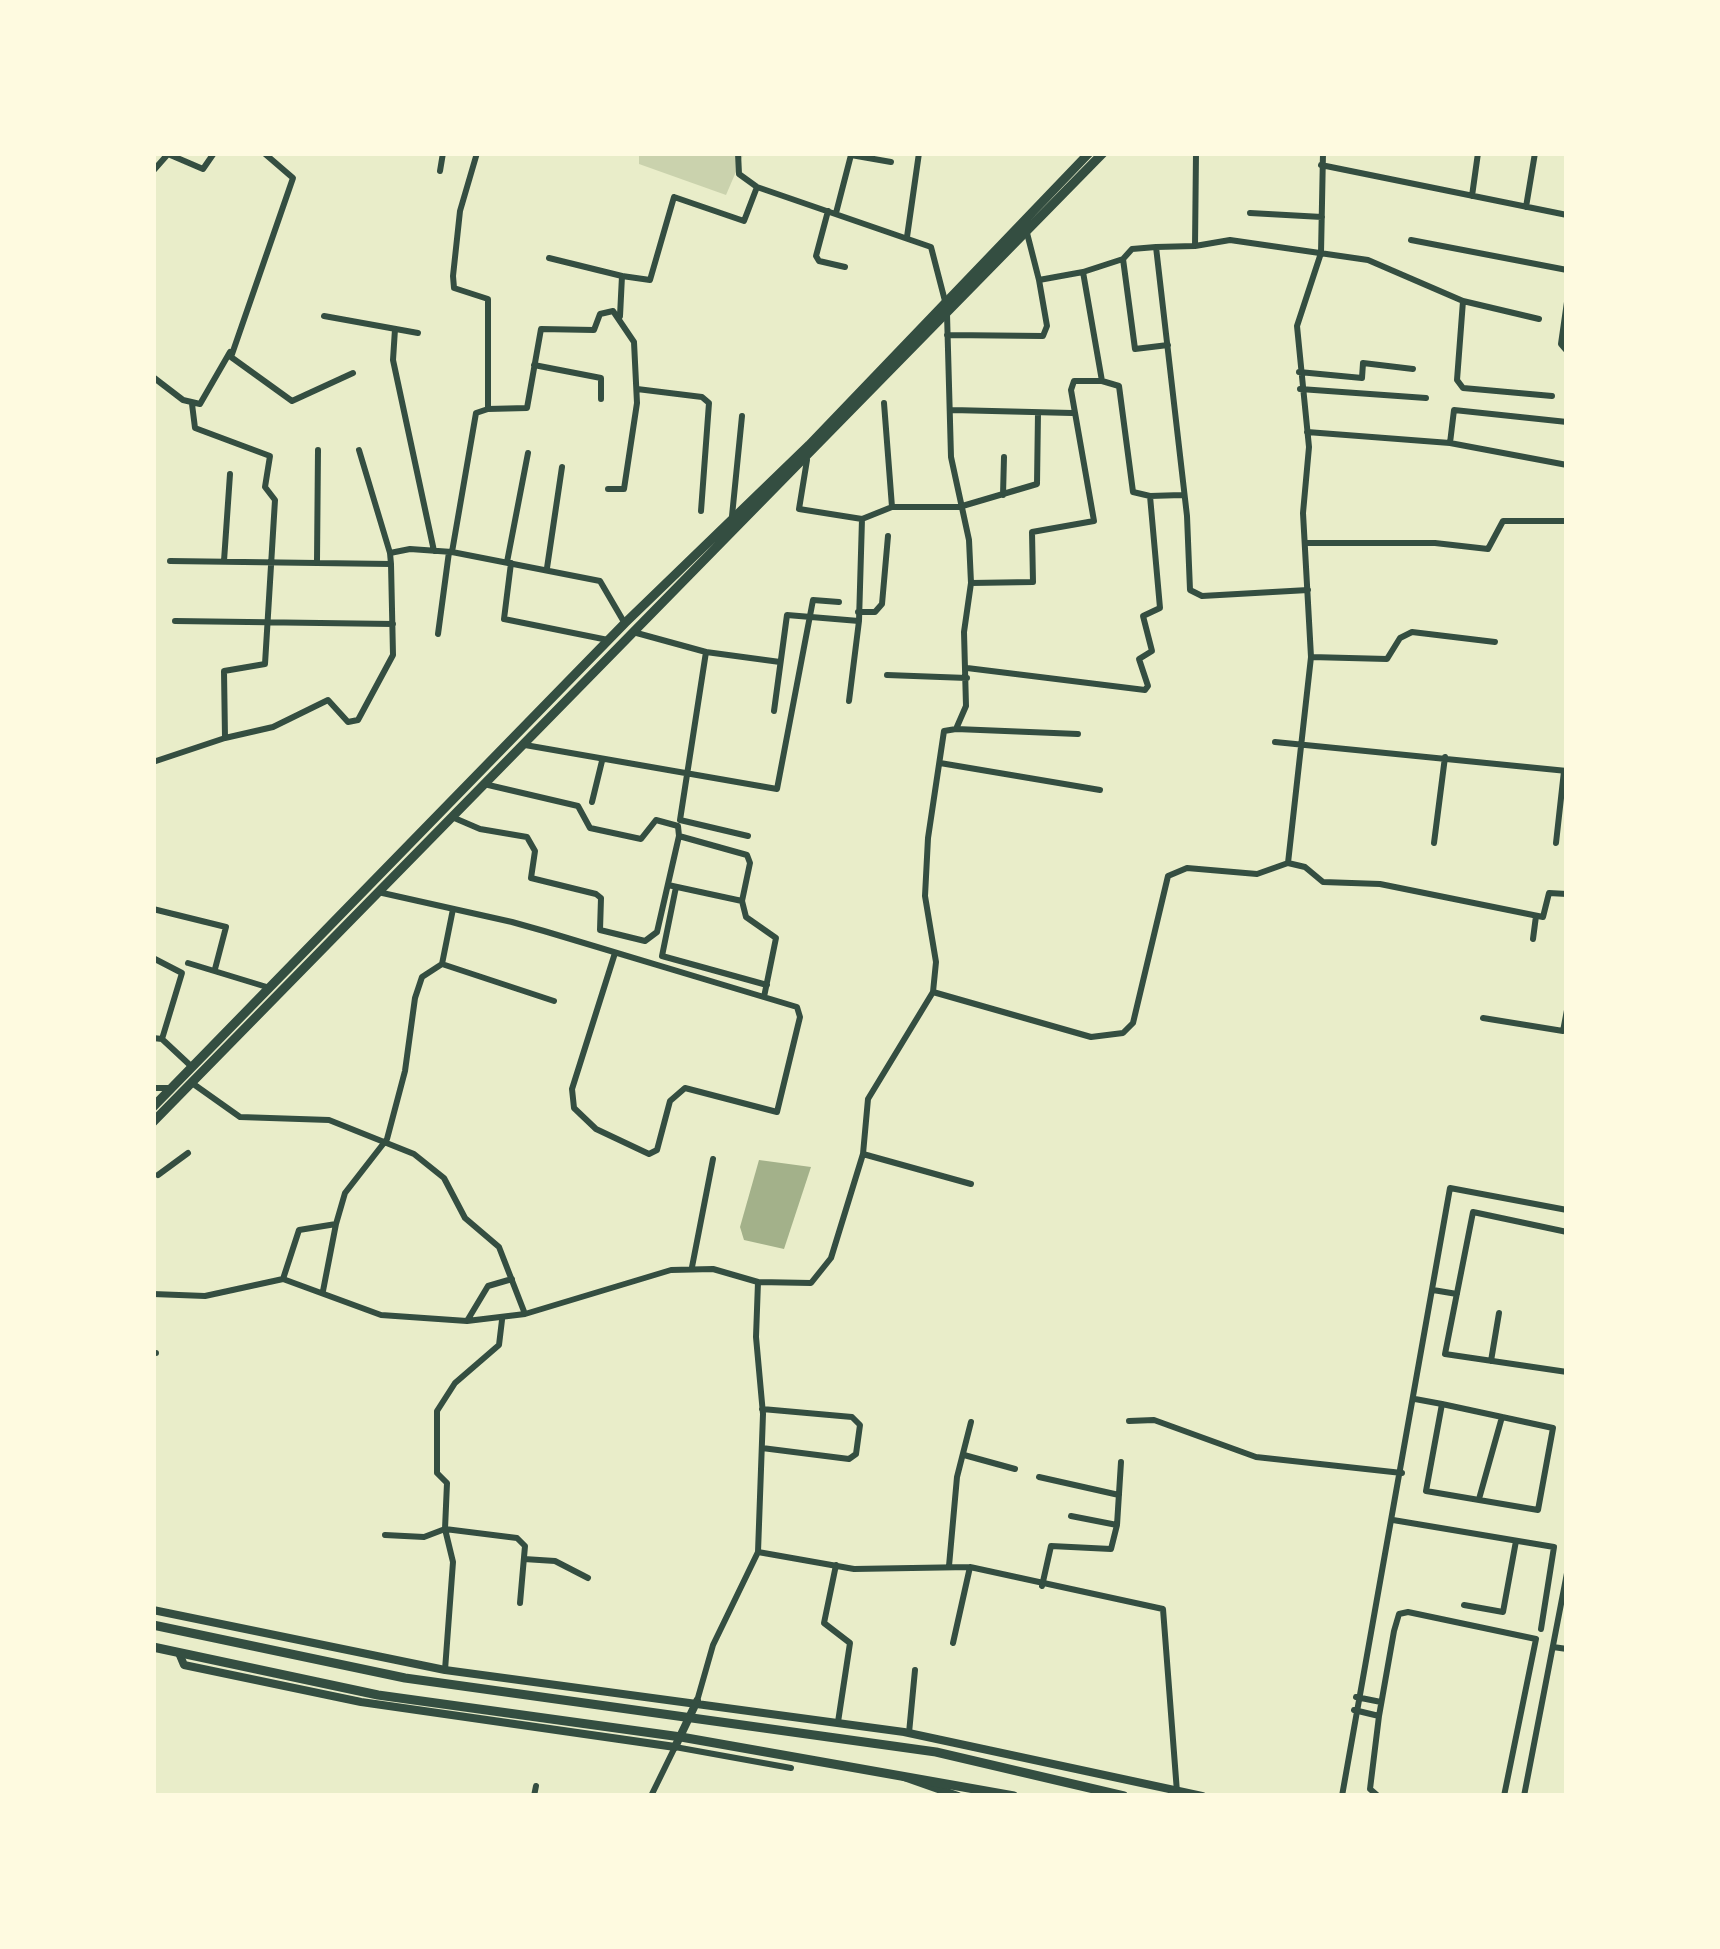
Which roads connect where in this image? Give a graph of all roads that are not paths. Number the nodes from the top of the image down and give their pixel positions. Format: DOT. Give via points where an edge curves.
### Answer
graph roads {
  1 [pos="214,153"];
  2 [pos="264,153"];
  3 [pos="443,153"];
  4 [pos="477,153"];
  5 [pos="739,153"];
  6 [pos="919,153"];
  7 [pos="1089,153"];
  8 [pos="1103,153"];
  9 [pos="1196,153"];
  10 [pos="1323,153"];
  11 [pos="1478,153"];
  12 [pos="1535,153"];
  13 [pos="167,154"];
  14 [pos="891,162"];
  15 [pos="1321,164"];
  16 [pos="153,171"];
  17 [pos="440,171"];
  18 [pos="758,187"];
  19 [pos="1472,196"];
  20 [pos="1526,207"];
  21 [pos="832,212"];
  22 [pos="1250,213"];
  23 [pos="1567,215"];
  24 [pos="1322,217"];
  25 [pos="1026,229"];
  26 [pos="907,237"];
  27 [pos="1411,240"];
  28 [pos="1195,246"];
  29 [pos="1156,247"];
  30 [pos="1321,253"];
  31 [pos="549,258"];
  32 [pos="1123,259"];
  33 [pos="845,267"];
  34 [pos="1567,269"];
  35 [pos="1083,272"];
  36 [pos="622,276"];
  37 [pos="1039,280"];
  38 [pos="1463,301"];
  39 [pos="946,302"];
  40 [pos="1567,302"];
  41 [pos="947,314"];
  42 [pos="323,316"];
  43 [pos="620,316"];
  44 [pos="1539,319"];
  45 [pos="394,328"];
  46 [pos="418,333"];
  47 [pos="947,335"];
  48 [pos="1168,345"];
  49 [pos="1567,351"];
  50 [pos="230,352"];
  51 [pos="534,365"];
  52 [pos="1413,369"];
  53 [pos="1299,372"];
  54 [pos="352,373"];
  55 [pos="153,377"];
  56 [pos="1102,381"];
  57 [pos="637,389"];
  58 [pos="1300,389"];
  59 [pos="1552,396"];
  60 [pos="1426,398"];
  61 [pos="601,399"];
  62 [pos="884,403"];
  63 [pos="192,404"];
  64 [pos="488,410"];
  65 [pos="952,410"];
  66 [pos="1038,412"];
  67 [pos="1072,413"];
  68 [pos="742,416"];
  69 [pos="1567,422"];
  70 [pos="1306,432"];
  71 [pos="1450,443"];
  72 [pos="318,450"];
  73 [pos="359,450"];
  74 [pos="528,454"];
  75 [pos="1004,457"];
  76 [pos="807,460"];
  77 [pos="1567,465"];
  78 [pos="562,467"];
  79 [pos="230,474"];
  80 [pos="608,490"];
  81 [pos="1003,495"];
  82 [pos="1184,495"];
  83 [pos="1150,496"];
  84 [pos="892,507"];
  85 [pos="959,507"];
  86 [pos="701,512"];
  87 [pos="862,519"];
  88 [pos="731,520"];
  89 [pos="1567,521"];
  90 [pos="888,536"];
  91 [pos="1305,543"];
  92 [pos="434,551"];
  93 [pos="450,552"];
  94 [pos="390,553"];
  95 [pos="170,561"];
  96 [pos="316,561"];
  97 [pos="224,562"];
  98 [pos="267,562"];
  99 [pos="509,562"];
  100 [pos="392,565"];
  101 [pos="548,568"];
  102 [pos="971,584"];
  103 [pos="1308,590"];
  104 [pos="839,602"];
  105 [pos="859,616"];
  106 [pos="808,617"];
  107 [pos="175,621"];
  108 [pos="625,623"];
  109 [pos="266,624"];
  110 [pos="393,624"];
  111 [pos="634,633"];
  112 [pos="438,634"];
  113 [pos="608,640"];
  114 [pos="1495,642"];
  115 [pos="706,652"];
  116 [pos="1311,657"];
  117 [pos="781,662"];
  118 [pos="967,668"];
  119 [pos="887,675"];
  120 [pos="968,678"];
  121 [pos="849,701"];
  122 [pos="774,711"];
  123 [pos="956,729"];
  124 [pos="1078,734"];
  125 [pos="225,738"];
  126 [pos="1275,742"];
  127 [pos="1304,744"];
  128 [pos="525,745"];
  129 [pos="1445,758"];
  130 [pos="602,761"];
  131 [pos="153,762"];
  132 [pos="940,763"];
  133 [pos="1565,771"];
  134 [pos="689,776"];
  135 [pos="484,784"];
  136 [pos="1100,790"];
  137 [pos="592,802"];
  138 [pos="452,817"];
  139 [pos="679,836"];
  140 [pos="748,836"];
  141 [pos="1434,843"];
  142 [pos="1556,843"];
  143 [pos="1288,862"];
  144 [pos="672,886"];
  145 [pos="378,892"];
  146 [pos="1567,894"];
  147 [pos="742,901"];
  148 [pos="153,909"];
  149 [pos="453,909"];
  150 [pos="1536,916"];
  151 [pos="1533,939"];
  152 [pos="615,952"];
  153 [pos="153,958"];
  154 [pos="188,963"];
  155 [pos="442,964"];
  156 [pos="215,969"];
  157 [pos="767,985"];
  158 [pos="270,988"];
  159 [pos="933,992"];
  160 [pos="764,997"];
  161 [pos="554,1001"];
  162 [pos="1567,1010"];
  163 [pos="1483,1018"];
  164 [pos="158,1039"];
  165 [pos="192,1067"];
  166 [pos="187,1080"];
  167 [pos="153,1088"];
  168 [pos="171,1088"];
  169 [pos="153,1107"];
  170 [pos="153,1122"];
  171 [pos="387,1139"];
  172 [pos="188,1153"];
  173 [pos="862,1154"];
  174 [pos="712,1159"];
  175 [pos="155,1175"];
  176 [pos="971,1184"];
  177 [pos="1567,1210"];
  178 [pos="336,1224"];
  179 [pos="1567,1232"];
  180 [pos="692,1268"];
  181 [pos="283,1279"];
  182 [pos="512,1279"];
  183 [pos="758,1282"];
  184 [pos="1433,1289"];
  185 [pos="323,1291"];
  186 [pos="153,1294"];
  187 [pos="1456,1294"];
  188 [pos="1499,1313"];
  189 [pos="525,1314"];
  190 [pos="502,1320"];
  191 [pos="467,1322"];
  192 [pos="1491,1361"];
  193 [pos="1567,1372"];
  194 [pos="1415,1399"];
  195 [pos="1442,1404"];
  196 [pos="763,1409"];
  197 [pos="1502,1417"];
  198 [pos="1129,1421"];
  199 [pos="971,1422"];
  200 [pos="763,1448"];
  201 [pos="964,1455"];
  202 [pos="1121,1462"];
  203 [pos="1015,1469"];
  204 [pos="1402,1473"];
  205 [pos="1039,1477"];
  206 [pos="1119,1495"];
  207 [pos="1479,1499"];
  208 [pos="1071,1516"];
  209 [pos="1393,1520"];
  210 [pos="1117,1525"];
  211 [pos="445,1529"];
  212 [pos="385,1535"];
  213 [pos="1516,1541"];
  214 [pos="758,1552"];
  215 [pos="524,1559"];
  216 [pos="836,1565"];
  217 [pos="949,1566"];
  218 [pos="970,1567"];
  219 [pos="1567,1573"];
  220 [pos="588,1578"];
  221 [pos="1042,1586"];
  222 [pos="520,1603"];
  223 [pos="1464,1605"];
  224 [pos="153,1610"];
  225 [pos="153,1625"];
  226 [pos="1541,1629"];
  227 [pos="953,1643"];
  228 [pos="153,1647"];
  229 [pos="1553,1647"];
  230 [pos="1567,1649"];
  231 [pos="445,1670"];
  232 [pos="915,1670"];
  233 [pos="1357,1697"];
  234 [pos="697,1701"];
  235 [pos="1381,1702"];
  236 [pos="1354,1710"];
  237 [pos="692,1714"];
  238 [pos="1379,1716"];
  239 [pos="838,1722"];
  240 [pos="909,1733"];
  241 [pos="678,1742"];
  242 [pos="791,1768"];
  243 [pos="898,1772"];
  244 [pos="536,1786"];
  245 [pos="1177,1792"];
  246 [pos="534,1796"];
  247 [pos="652,1796"];
  248 [pos="958,1796"];
  249 [pos="1014,1796"];
  250 [pos="1124,1796"];
  251 [pos="1202,1796"];
  252 [pos="1342,1796"];
  253 [pos="1378,1796"];
  254 [pos="1504,1796"];
  255 [pos="1524,1796"];
  1 -- 13 [label="street" via="202,170"];
  2 -- 50 [label="street" via="293,178"];
  3 -- 17 [label="street"];
  4 -- 64 [label="street" via="453,276 454,288 488,298"];
  5 -- 18 [label="street" via="739,174"];
  6 -- 26 [label="street"];
  7 -- 39 [label="main road"];
  8 -- 25 [label="main road"];
  9 -- 28 [label="street"];
  10 -- 15 [label="street"];
  11 -- 19 [label="street"];
  12 -- 20 [label="street"];
  13 -- 16 [label="street"];
  14 -- 21 [label="street" via="851,155"];
  15 -- 19 [label="street"];
  15 -- 24 [label="street"];
  18 -- 21 [label="street"];
  18 -- 36 [label="street" via="744,221 674,197 650,280"];
  19 -- 20 [label="street"];
  20 -- 23 [label="street"];
  21 -- 26 [label="street"];
  21 -- 33 [label="street" via="816,256"];
  22 -- 24 [label="street"];
  24 -- 30 [label="street"];
  25 -- 37 [label="street"];
  25 -- 41 [label="main road"];
  26 -- 39 [label="street" via="934,251"];
  27 -- 34 [label="street"];
  28 -- 29 [label="street"];
  28 -- 30 [label="street" via="1230,240"];
  29 -- 32 [label="street" via="1127,251"];
  29 -- 48 [label="street"];
  30 -- 38 [label="street" via="1368,260"];
  30 -- 53 [label="street" via="1297,326"];
  31 -- 36 [label="street"];
  32 -- 35 [label="street"];
  32 -- 48 [label="street" via="1135,349"];
  35 -- 37 [label="street"];
  35 -- 56 [label="street"];
  36 -- 43 [label="street"];
  37 -- 47 [label="street" via="1042,336"];
  38 -- 44 [label="street"];
  38 -- 59 [label="street" via="1459,384"];
  39 -- 41 [label="street"];
  39 -- 88 [label="main road"];
  40 -- 49 [label="street"];
  41 -- 47 [label="street"];
  41 -- 76 [label="main road"];
  42 -- 45 [label="street"];
  43 -- 51 [label="street" via="605,310 594,331 541,329"];
  43 -- 57 [label="street" via="634,342"];
  45 -- 46 [label="street"];
  45 -- 92 [label="street" via="393,360"];
  47 -- 65 [label="street"];
  48 -- 82 [label="street"];
  50 -- 54 [label="street" via="292,400"];
  50 -- 63 [label="street" via="205,400"];
  51 -- 61 [label="street" via="601,378"];
  51 -- 64 [label="street" via="527,408"];
  52 -- 53 [label="street" via="1363,363 1362,378"];
  53 -- 58 [label="street"];
  55 -- 63 [label="street"];
  56 -- 67 [label="street" via="1074,381"];
  56 -- 83 [label="street" via="1119,386 1133,492"];
  57 -- 80 [label="street" via="624,489"];
  57 -- 86 [label="street" via="709,403"];
  58 -- 60 [label="street"];
  58 -- 70 [label="street"];
  62 -- 84 [label="street"];
  63 -- 98 [label="street" via="196,428 270,456 265,487 275,500"];
  64 -- 93 [label="street" via="476,412"];
  65 -- 66 [label="street"];
  65 -- 85 [label="street"];
  66 -- 67 [label="street"];
  66 -- 81 [label="street" via="1040,480"];
  67 -- 102 [label="street" via="1094,521 1032,532 1033,582"];
  68 -- 88 [label="street"];
  69 -- 71 [label="street" via="1454,410"];
  70 -- 71 [label="street"];
  70 -- 91 [label="street"];
  71 -- 77 [label="street"];
  72 -- 96 [label="street"];
  73 -- 94 [label="street"];
  74 -- 99 [label="street"];
  75 -- 81 [label="street"];
  76 -- 87 [label="street" via="799,509"];
  76 -- 111 [label="main road"];
  78 -- 101 [label="street"];
  79 -- 97 [label="street"];
  81 -- 85 [label="street"];
  82 -- 83 [label="street"];
  82 -- 103 [label="street" via="1194,594"];
  83 -- 118 [label="street" via="1160,608 1143,616 1152,651 1139,659 1147,689"];
  84 -- 85 [label="street"];
  84 -- 87 [label="street"];
  85 -- 102 [label="street"];
  87 -- 105 [label="street"];
  88 -- 108 [label="main road"];
  89 -- 91 [label="street" via="1503,521 1488,549"];
  90 -- 105 [label="street" via="882,604"];
  91 -- 103 [label="street"];
  92 -- 93 [label="street"];
  92 -- 94 [label="street"];
  93 -- 99 [label="street"];
  93 -- 112 [label="street"];
  94 -- 100 [label="street"];
  95 -- 97 [label="street"];
  96 -- 98 [label="street"];
  96 -- 100 [label="street"];
  97 -- 98 [label="street"];
  98 -- 109 [label="street"];
  99 -- 101 [label="street"];
  99 -- 113 [label="street" via="504,619"];
  100 -- 110 [label="street"];
  101 -- 108 [label="street" via="600,581"];
  102 -- 118 [label="street"];
  103 -- 116 [label="street"];
  104 -- 106 [label="street" via="813,601"];
  105 -- 106 [label="street"];
  105 -- 121 [label="street"];
  106 -- 117 [label="street" via="787,615"];
  106 -- 134 [label="street" via="782,783 768,792"];
  107 -- 109 [label="street"];
  108 -- 111 [label="street"];
  108 -- 113 [label="main road"];
  109 -- 110 [label="street"];
  109 -- 125 [label="street" via="265,664 224,670"];
  110 -- 125 [label="street" via="394,655 358,720 348,722 328,700"];
  111 -- 115 [label="street"];
  111 -- 128 [label="main road"];
  113 -- 158 [label="main road"];
  114 -- 116 [label="street" via="1412,632 1387,659"];
  115 -- 117 [label="street"];
  115 -- 134 [label="street"];
  116 -- 127 [label="street"];
  117 -- 122 [label="street"];
  118 -- 120 [label="street"];
  119 -- 120 [label="street"];
  120 -- 123 [label="street"];
  123 -- 124 [label="street"];
  123 -- 132 [label="street" via="944,731"];
  125 -- 131 [label="street"];
  126 -- 127 [label="street"];
  127 -- 129 [label="street"];
  127 -- 143 [label="street"];
  128 -- 130 [label="street"];
  128 -- 135 [label="main road"];
  129 -- 133 [label="street"];
  129 -- 141 [label="street"];
  130 -- 134 [label="street"];
  130 -- 137 [label="street"];
  132 -- 136 [label="street"];
  132 -- 159 [label="street" via="926,877"];
  133 -- 142 [label="street"];
  134 -- 140 [label="street" via="680,820"];
  135 -- 138 [label="main road"];
  135 -- 139 [label="street" via="578,806 590,828 640,839 656,820 677,826"];
  138 -- 144 [label="street" via="534,842 531,878 601,898 600,930 654,939"];
  138 -- 145 [label="main road"];
  139 -- 144 [label="street"];
  139 -- 147 [label="street" via="747,855"];
  143 -- 150 [label="street" via="1323,882 1380,884"];
  143 -- 159 [label="street" via="1258,874 1187,868 1168,876 1133,1023 1123,1033 1091,1037"];
  144 -- 147 [label="street"];
  144 -- 157 [label="street" via="662,956"];
  145 -- 149 [label="street"];
  145 -- 166 [label="main road"];
  146 -- 150 [label="street" via="1549,893 1543,917"];
  147 -- 157 [label="street" via="746,916 776,938"];
  148 -- 156 [label="street" via="226,927"];
  149 -- 152 [label="street"];
  149 -- 155 [label="street"];
  150 -- 151 [label="street"];
  152 -- 160 [label="street"];
  152 -- 160 [label="street" via="572,1089 574,1108 596,1129 650,1154 670,1102 685,1088 777,1112 800,1018 797,1007"];
  153 -- 164 [label="street" via="182,973"];
  154 -- 156 [label="street"];
  155 -- 161 [label="street"];
  155 -- 171 [label="street" via="422,977"];
  156 -- 158 [label="street"];
  157 -- 160 [label="street"];
  158 -- 165 [label="main road"];
  159 -- 173 [label="street" via="868,1100"];
  162 -- 163 [label="street" via="1562,1031"];
  164 -- 165 [label="street"];
  165 -- 166 [label="main road"];
  166 -- 168 [label="main road"];
  166 -- 170 [label="main road"];
  166 -- 171 [label="street" via="240,1117 329,1120"];
  167 -- 168 [label="street"];
  168 -- 169 [label="main road"];
  171 -- 178 [label="street" via="344,1193"];
  171 -- 182 [label="street" via="444,1178 465,1217 500,1246"];
  172 -- 175 [label="street"];
  173 -- 176 [label="street"];
  173 -- 183 [label="street" via="836,1247 818,1277 803,1285"];
  174 -- 180 [label="street"];
  177 -- 184 [label="street" via="1450,1188"];
  178 -- 181 [label="street" via="299,1230"];
  178 -- 185 [label="street"];
  179 -- 187 [label="street" via="1473,1213"];
  180 -- 183 [label="street"];
  180 -- 189 [label="street"];
  181 -- 185 [label="street"];
  181 -- 186 [label="street" via="205,1296"];
  182 -- 189 [label="street"];
  182 -- 191 [label="street" via="488,1286"];
  183 -- 196 [label="street"];
  184 -- 187 [label="street"];
  184 -- 194 [label="street"];
  185 -- 191 [label="street" via="381,1315"];
  187 -- 192 [label="street" via="1444,1354"];
  188 -- 192 [label="street"];
  189 -- 190 [label="street"];
  190 -- 191 [label="street"];
  190 -- 211 [label="street" via="499,1346 455,1383 437,1412"];
  192 -- 193 [label="street"];
  194 -- 195 [label="street"];
  194 -- 204 [label="street"];
  195 -- 197 [label="street"];
  195 -- 207 [label="street" via="1426,1491"];
  196 -- 200 [label="street"];
  196 -- 200 [label="street" via="860,1420 849,1459"];
  197 -- 207 [label="street"];
  197 -- 207 [label="street" via="1553,1428 1538,1510"];
  198 -- 204 [label="street" via="1154,1420 1256,1456"];
  199 -- 201 [label="street"];
  200 -- 214 [label="street"];
  201 -- 203 [label="street"];
  201 -- 217 [label="street"];
  202 -- 206 [label="street"];
  204 -- 209 [label="street"];
  205 -- 206 [label="street"];
  206 -- 210 [label="street"];
  208 -- 210 [label="street"];
  209 -- 213 [label="street"];
  209 -- 233 [label="street"];
  210 -- 221 [label="street" via="1111,1550 1051,1546"];
  211 -- 212 [label="street"];
  211 -- 215 [label="street" via="517,1538"];
  211 -- 231 [label="street" via="453,1562"];
  213 -- 223 [label="street" via="1503,1612"];
  213 -- 226 [label="street" via="1554,1547"];
  214 -- 216 [label="street"];
  214 -- 234 [label="street" via="712,1646"];
  215 -- 220 [label="street" via="555,1561"];
  215 -- 222 [label="street"];
  216 -- 217 [label="street"];
  216 -- 239 [label="street" via="824,1623 850,1643"];
  217 -- 218 [label="street"];
  218 -- 221 [label="street"];
  218 -- 227 [label="street"];
  219 -- 229 [label="street"];
  221 -- 245 [label="street" via="1163,1609"];
  224 -- 231 [label="street"];
  225 -- 237 [label="main road" via="405,1678"];
  228 -- 241 [label="main road" via="278,1681"];
  229 -- 230 [label="street"];
  229 -- 255 [label="street"];
  231 -- 234 [label="street"];
  232 -- 240 [label="street"];
  233 -- 235 [label="street"];
  233 -- 236 [label="street"];
  234 -- 237 [label="street"];
  234 -- 239 [label="street"];
  235 -- 238 [label="street"];
  235 -- 254 [label="street" via="1399,1614 1536,1639"];
  236 -- 238 [label="street"];
  236 -- 252 [label="street"];
  237 -- 241 [label="street"];
  237 -- 250 [label="main road" via="936,1752"];
  238 -- 253 [label="street" via="1370,1789"];
  239 -- 240 [label="street"];
  240 -- 245 [label="street"];
  241 -- 242 [label="street"];
  241 -- 243 [label="main road"];
  241 -- 247 [label="street"];
  243 -- 248 [label="street"];
  243 -- 249 [label="main road"];
  244 -- 246 [label="street"];
  245 -- 251 [label="street"];
}
